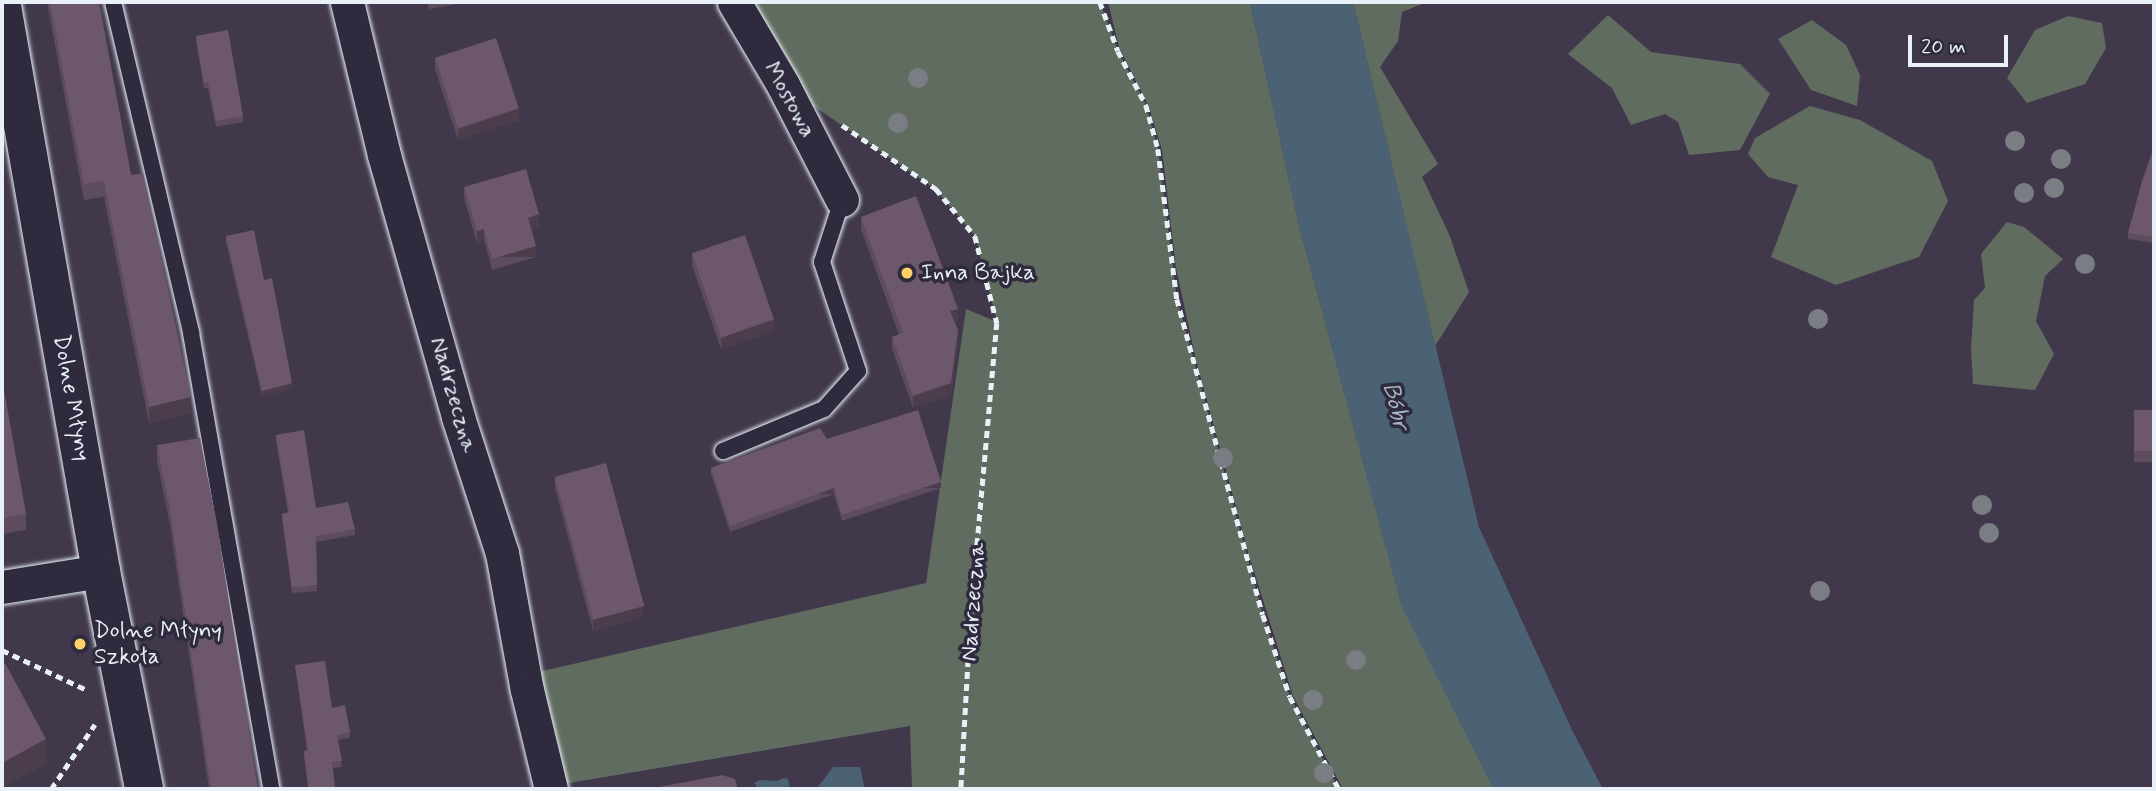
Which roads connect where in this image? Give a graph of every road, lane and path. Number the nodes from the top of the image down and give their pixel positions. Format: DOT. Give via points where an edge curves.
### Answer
graph roads {
  1 [pos="113,2"];
  2 [pos="347,2"];
  3 [pos="734,2"];
  4 [pos="1100,2"];
  5 [pos="2,6"];
  6 [pos="838,122"];
  7 [pos="842,200"];
  8 [pos="723,451"];
  9 [pos="101,571"];
  10 [pos="2,587"];
  11 [pos="2,650"];
  12 [pos="90,691"];
  13 [pos="104,716"];
  14 [pos="51,789"];
  15 [pos="144,789"];
  16 [pos="271,789"];
  17 [pos="551,789"];
  18 [pos="961,789"];
  19 [pos="1339,789"];
  1 -- 16 [label="lane" via="191,333"];
  2 -- 17 [label="street, Nadrzeczna" via="383,155 502,553"];
  3 -- 7 [label="street, Mostowa"];
  4 -- 19 [label="path" via="1118,51 1146,105 1158,149 1177,299 1263,615 1290,697"];
  5 -- 9 [label="street, Dolne Młyny"];
  6 -- 18 [label="path, Nadrzeczna" via="936,189 975,236 997,323 971,612"];
  7 -- 8 [label="lane" via="822,262 858,371 824,409"];
  9 -- 10 [label="street"];
  9 -- 15 [label="street, Dolne Młyny"];
  11 -- 12 [label="path"];
  13 -- 14 [label="path"];
}
